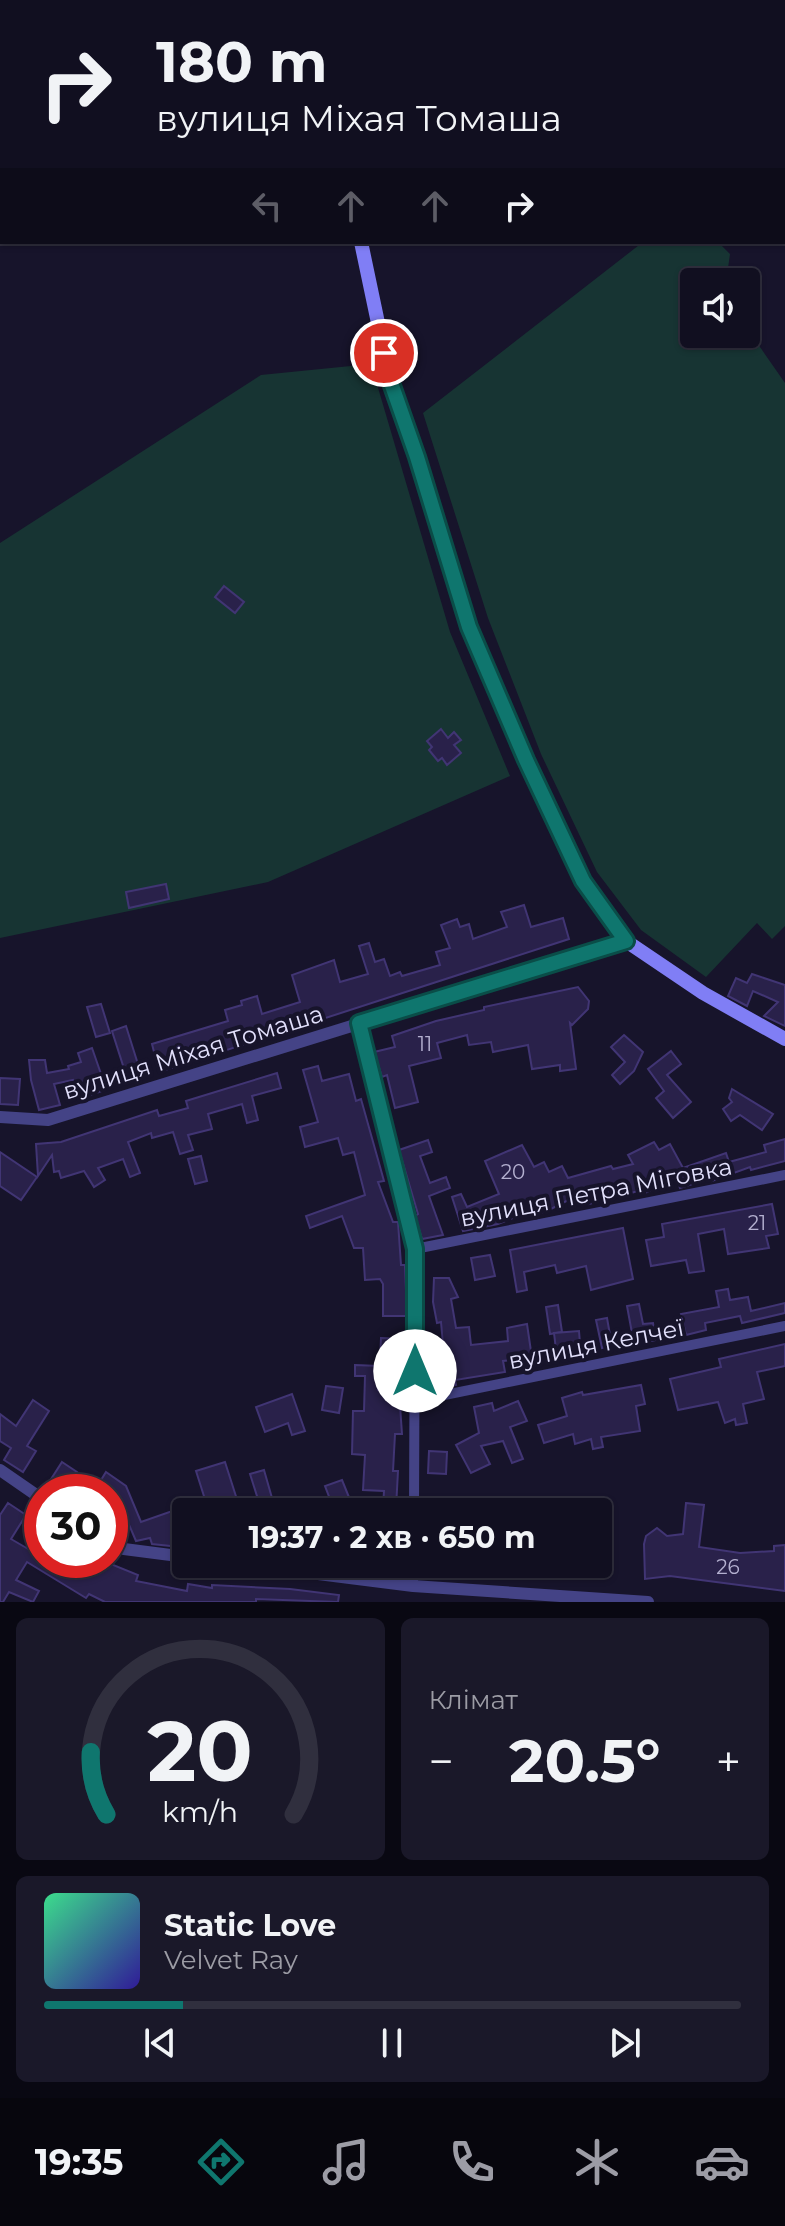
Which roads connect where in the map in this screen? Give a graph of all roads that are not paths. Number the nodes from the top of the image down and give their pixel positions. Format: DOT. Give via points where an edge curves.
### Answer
graph roads {
  1 [pos="361,244"];
  2 [pos="626,941"];
  3 [pos="359,1023"];
  4 [pos="785,1039"];
  5 [pos="0,1117"];
  6 [pos="785,1175"];
  7 [pos="415,1249"];
  8 [pos="785,1326"];
  9 [pos="415,1401"];
  10 [pos="0,1470"];
  11 [pos="24,1487"];
  12 [pos="414,1498"];
  13 [pos="128,1550"];
  14 [pos="172,1555"];
  15 [pos="349,1578"];
  16 [pos="413,1578"];
  17 [pos="413,1586"];
  18 [pos="413,1602"];
  19 [pos="648,1602"];
  1 -- 2 [label="main road" via="390,380 469,627 583,881"];
  2 -- 3 [label="street, вулиця Міхая Томаша"];
  2 -- 4 [label="main road"];
  3 -- 5 [label="street, вулиця Міхая Томаша" via="48,1120"];
  3 -- 7 [label="street"];
  6 -- 7 [label="street, вулиця Петра Міговка"];
  7 -- 9 [label="street"];
  8 -- 9 [label="street, вулиця Келчеї"];
  9 -- 12 [label="street"];
  10 -- 11 [label="street"];
  13 -- 14 [label="street"];
  15 -- 17 [label="street"];
  16 -- 17 [label="street"];
  17 -- 18 [label="street"];
  17 -- 19 [label="street"];
}
